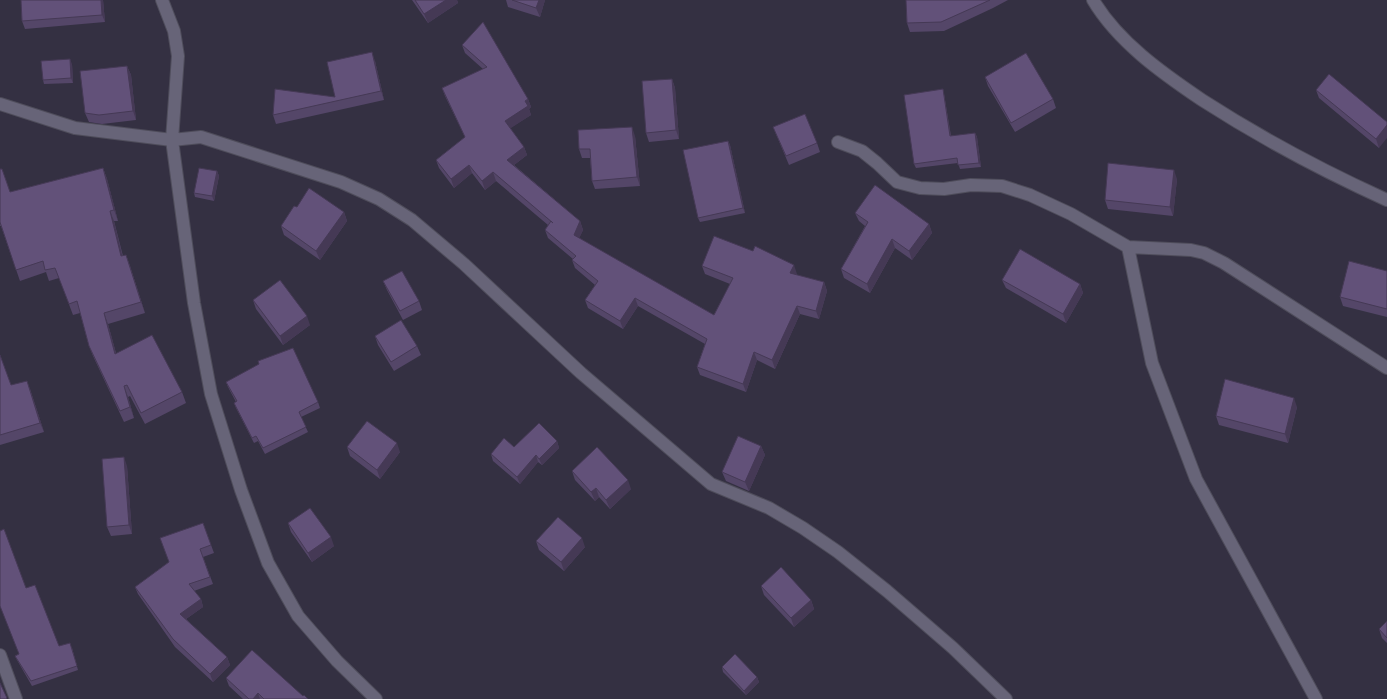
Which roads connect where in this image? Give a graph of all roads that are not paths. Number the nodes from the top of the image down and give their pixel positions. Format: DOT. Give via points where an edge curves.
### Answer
graph roads {
  1 [pos="162,0"];
  2 [pos="1093,0"];
  3 [pos="0,104"];
  4 [pos="172,140"];
  5 [pos="838,142"];
  6 [pos="1387,200"];
  7 [pos="1128,247"];
  8 [pos="1387,368"];
  9 [pos="0,654"];
  10 [pos="16,699"];
  11 [pos="376,699"];
  12 [pos="1006,699"];
  13 [pos="1316,699"];
  1 -- 4 [label="street" via="174,31 178,56"];
  2 -- 6 [label="street" via="1112,26 1150,63 1192,93 1293,155"];
  3 -- 4 [label="street" via="75,128"];
  4 -- 11 [label="street" via="194,303 210,386 241,490 268,563 298,616 336,661"];
  4 -- 12 [label="street" via="201,137 333,180 379,199 412,220 464,264 581,373 711,484 769,508 838,552 953,648"];
  5 -- 7 [label="street" via="862,151 897,182 920,188 944,189 971,185 1002,186 1030,194"];
  7 -- 8 [label="street" via="1204,253 1224,263"];
  7 -- 13 [label="street" via="1152,363 1196,479"];
  9 -- 10 [label="street"];
}
